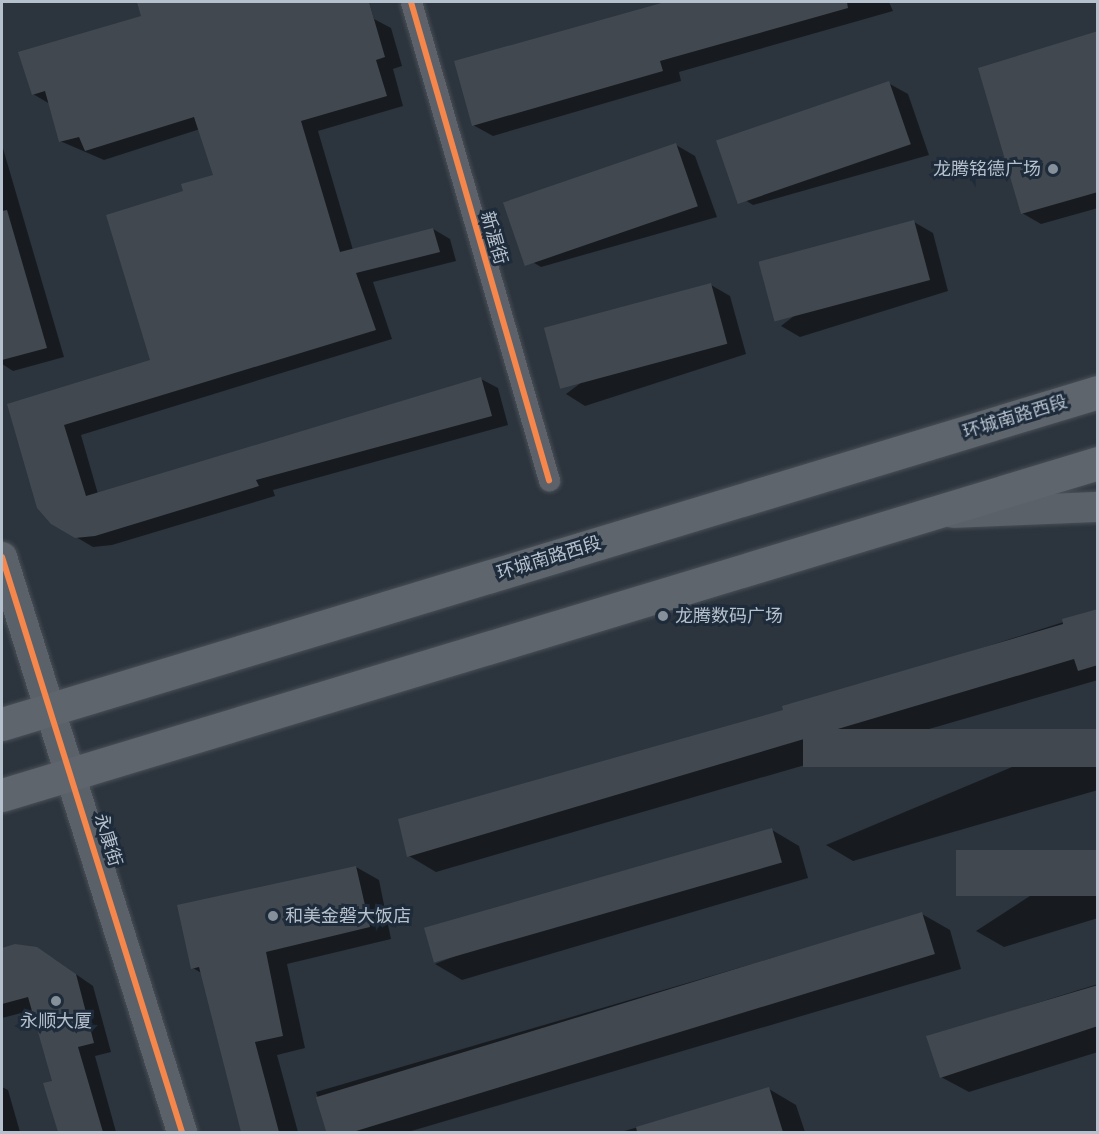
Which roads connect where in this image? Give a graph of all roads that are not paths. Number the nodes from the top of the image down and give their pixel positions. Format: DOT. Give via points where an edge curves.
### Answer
graph roads {
  1 [pos="418,3"];
  2 [pos="1098,392"];
  3 [pos="1098,463"];
  4 [pos="549,481"];
  5 [pos="1098,507"];
  6 [pos="929,514"];
  7 [pos="2,557"];
  8 [pos="52,708"];
  9 [pos="2,723"];
  10 [pos="71,773"];
  11 [pos="2,795"];
  12 [pos="182,1132"];
  1 -- 4 [label="street, 新渥街"];
  2 -- 8 [label="main road, 环城南路西段"];
  3 -- 6 [label="main road"];
  5 -- 6 [label="street"];
  6 -- 10 [label="main road"];
  7 -- 8 [label="street, 永康街"];
  8 -- 9 [label="main road, 环城南路西段"];
  8 -- 10 [label="street, 永康街"];
  10 -- 11 [label="main road"];
  10 -- 12 [label="street, 永康街"];
}
